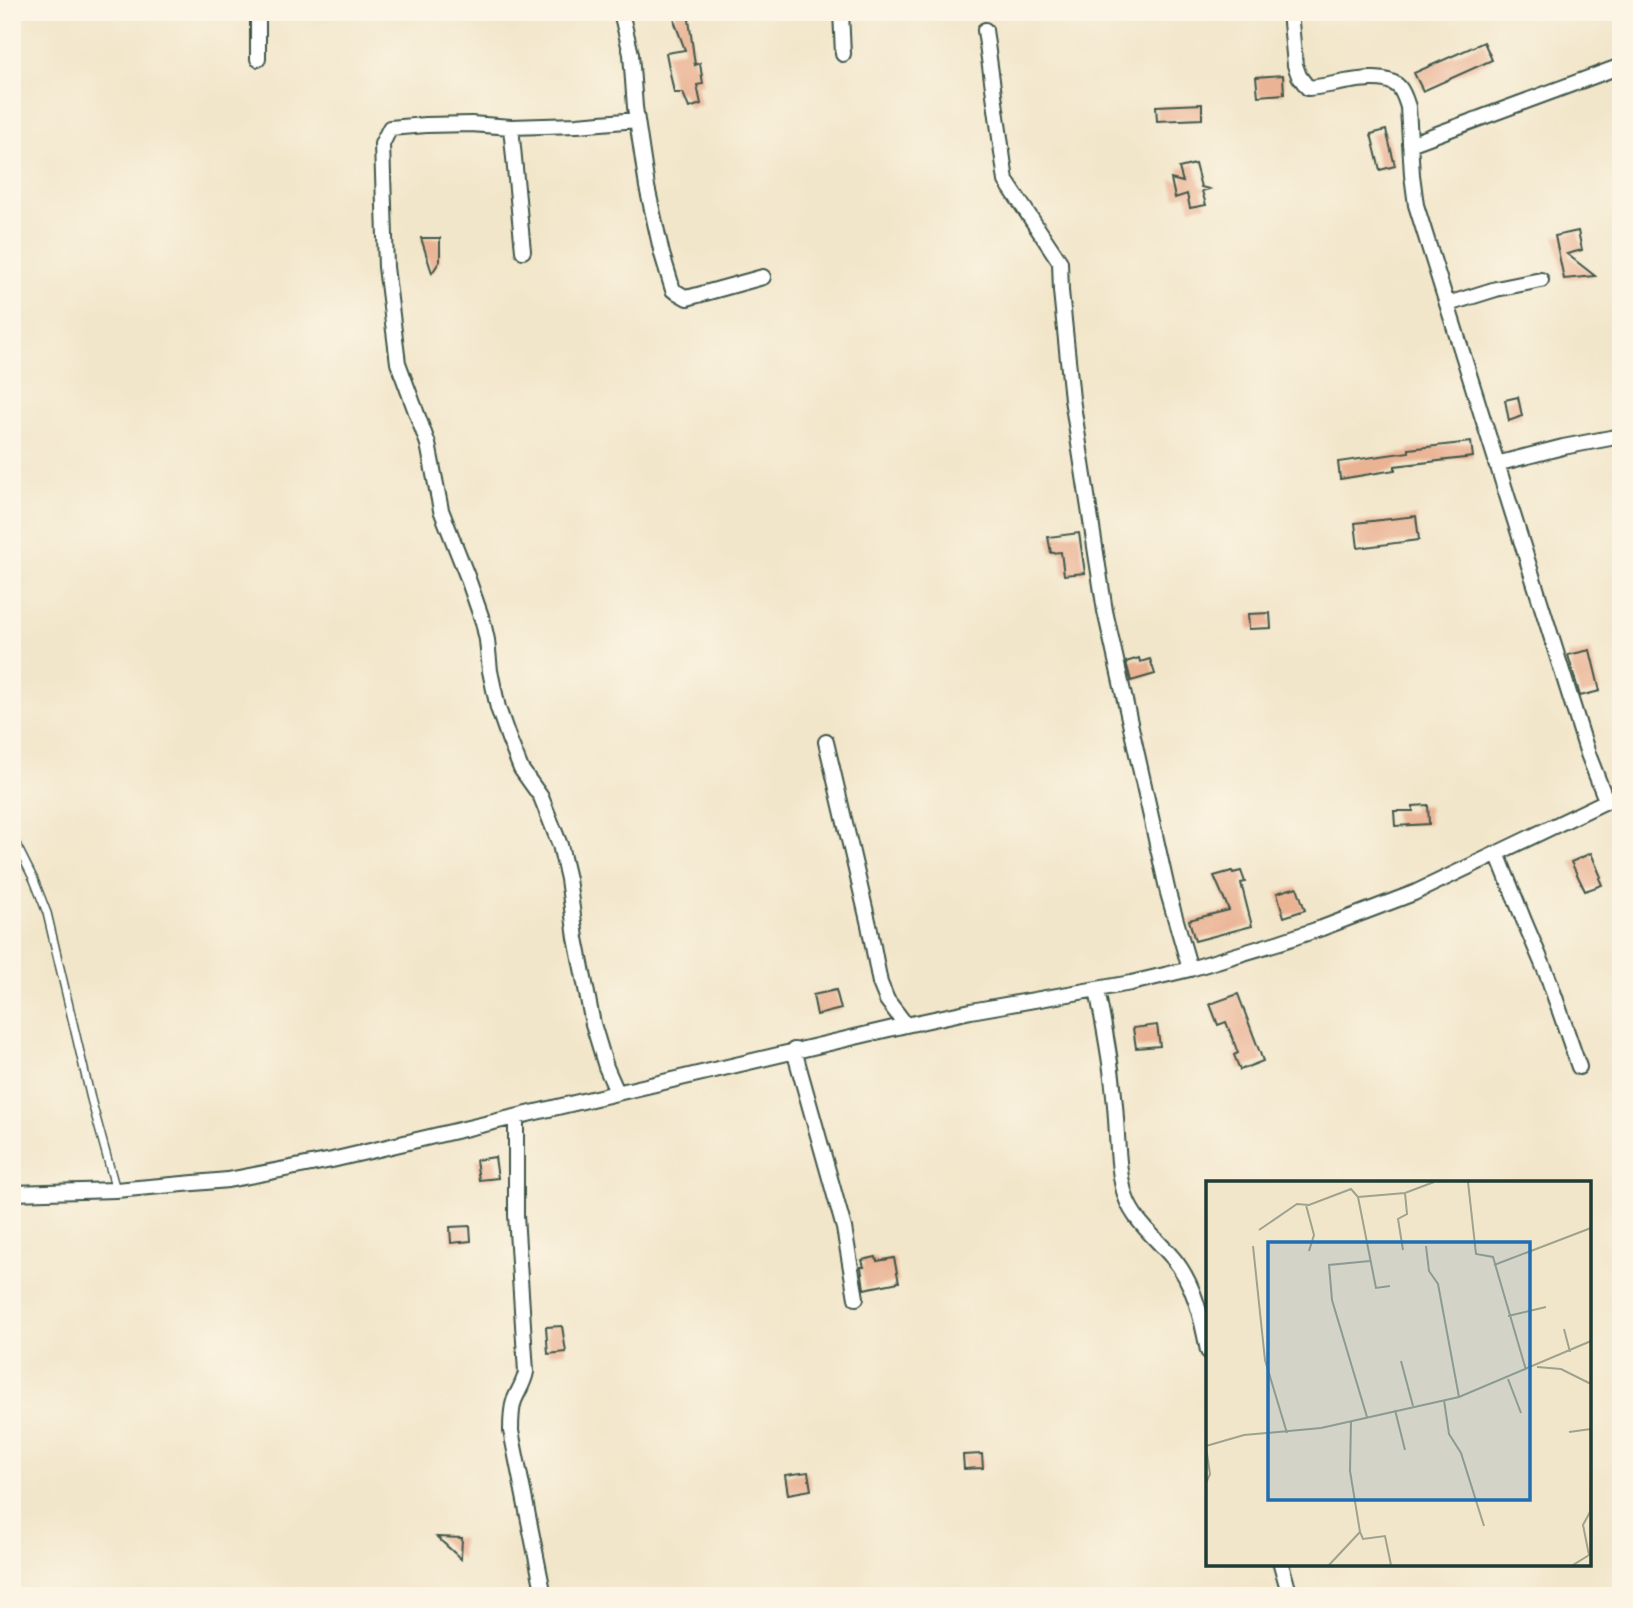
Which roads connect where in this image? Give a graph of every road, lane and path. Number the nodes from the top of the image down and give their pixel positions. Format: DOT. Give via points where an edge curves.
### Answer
graph roads {
  1 [pos="260,12"];
  2 [pos="621,12"];
  3 [pos="841,12"];
  4 [pos="1290,12"];
  5 [pos="985,30"];
  6 [pos="843,54"];
  7 [pos="258,59"];
  8 [pos="1621,66"];
  9 [pos="637,120"];
  10 [pos="512,127"];
  11 [pos="1410,144"];
  12 [pos="523,251"];
  13 [pos="763,277"];
  14 [pos="1541,280"];
  15 [pos="1448,304"];
  16 [pos="1621,436"];
  17 [pos="1496,464"];
  18 [pos="827,742"];
  19 [pos="1621,794"];
  20 [pos="1606,800"];
  21 [pos="12,836"];
  22 [pos="1496,853"];
  23 [pos="1190,969"];
  24 [pos="1097,990"];
  25 [pos="906,1025"];
  26 [pos="794,1050"];
  27 [pos="1579,1067"];
  28 [pos="617,1093"];
  29 [pos="516,1117"];
  30 [pos="116,1189"];
  31 [pos="12,1193"];
  32 [pos="856,1298"];
  33 [pos="1206,1339"];
  34 [pos="1282,1566"];
  35 [pos="544,1596"];
  36 [pos="1290,1596"];
  1 -- 7 [label="street"];
  2 -- 9 [label="street" via="631,54"];
  3 -- 6 [label="street"];
  4 -- 11 [label="street" via="1295,65 1308,88 1367,79 1390,81 1405,97"];
  5 -- 23 [label="street" via="1006,181 1060,262 1072,399 1105,611"];
  8 -- 11 [label="street"];
  9 -- 10 [label="street"];
  9 -- 13 [label="street" via="647,187 673,290 687,298"];
  10 -- 12 [label="street"];
  10 -- 28 [label="street" via="390,128 382,144 386,267 398,362 429,444 441,510 483,622 498,708 521,769 541,797 560,845 593,1024"];
  11 -- 15 [label="street" via="1416,205"];
  14 -- 15 [label="street"];
  15 -- 17 [label="street"];
  16 -- 17 [label="street"];
  17 -- 20 [label="street"];
  18 -- 25 [label="street" via="880,983"];
  19 -- 20 [label="street"];
  20 -- 22 [label="street"];
  21 -- 30 [label="lane" via="47,914"];
  22 -- 23 [label="street" via="1414,893 1322,928"];
  22 -- 27 [label="street" via="1548,977"];
  23 -- 24 [label="street"];
  24 -- 25 [label="street"];
  24 -- 33 [label="street" via="1115,1096 1125,1196 1133,1213 1184,1275"];
  25 -- 26 [label="street"];
  26 -- 28 [label="street"];
  26 -- 32 [label="street" via="844,1228"];
  28 -- 29 [label="street"];
  29 -- 30 [label="street" via="228,1180"];
  29 -- 35 [label="street" via="516,1215 526,1372 511,1417"];
  30 -- 31 [label="street"];
  34 -- 36 [label="street"];
}
